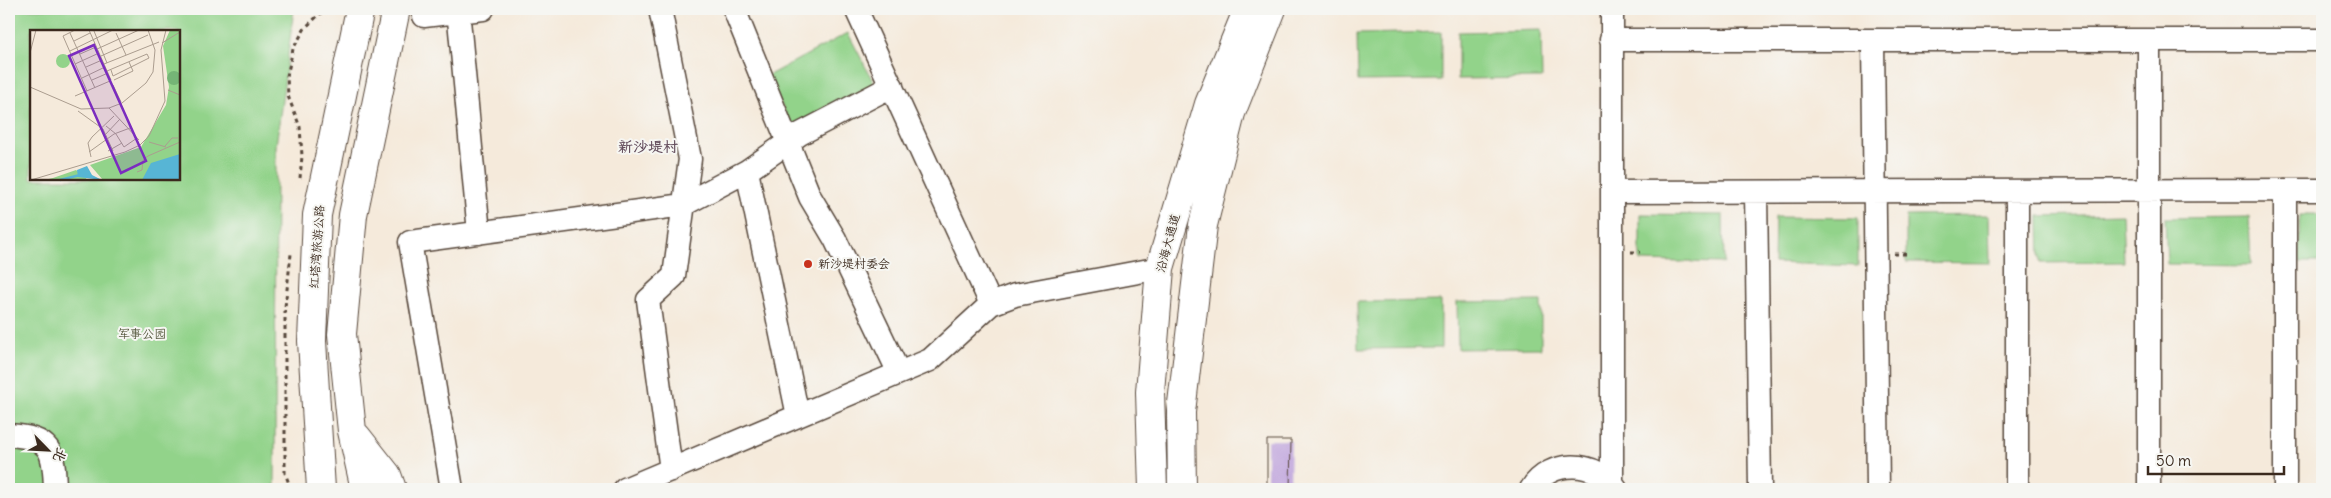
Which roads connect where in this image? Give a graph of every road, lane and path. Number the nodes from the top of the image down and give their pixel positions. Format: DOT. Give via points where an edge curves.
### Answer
graph roads {
  1 [pos="360,9"];
  2 [pos="396,9"];
  3 [pos="483,9"];
  4 [pos="660,9"];
  5 [pos="734,9"];
  6 [pos="857,9"];
  7 [pos="1248,9"];
  8 [pos="1272,9"];
  9 [pos="1612,9"];
  10 [pos="458,10"];
  11 [pos="424,16"];
  12 [pos="1611,40"];
  13 [pos="1873,40"];
  14 [pos="2149,40"];
  15 [pos="2322,40"];
  16 [pos="892,86"];
  17 [pos="788,143"];
  18 [pos="1204,165"];
  19 [pos="747,171"];
  20 [pos="2017,190"];
  21 [pos="2149,190"];
  22 [pos="2285,190"];
  23 [pos="2322,190"];
  24 [pos="1874,191"];
  25 [pos="1612,192"];
  26 [pos="1756,192"];
  27 [pos="683,205"];
  28 [pos="479,233"];
  29 [pos="1160,268"];
  30 [pos="991,304"];
  31 [pos="899,373"];
  32 [pos="798,416"];
  33 [pos="352,431"];
  34 [pos="9,435"];
  35 [pos="671,470"];
  36 [pos="1614,486"];
  37 [pos="55,489"];
  38 [pos="320,489"];
  39 [pos="364,489"];
  40 [pos="392,489"];
  41 [pos="452,489"];
  42 [pos="625,489"];
  43 [pos="1153,489"];
  44 [pos="1182,489"];
  45 [pos="1531,489"];
  46 [pos="1760,489"];
  47 [pos="1878,489"];
  48 [pos="2017,489"];
  49 [pos="2149,489"];
  50 [pos="2285,489"];
  1 -- 38 [label="main road, 红塔湾旅游公路" via="317,215 312,342"];
  2 -- 33 [label="main road" via="353,215 342,334"];
  3 -- 10 [label="street"];
  4 -- 27 [label="street" via="690,159"];
  5 -- 17 [label="street"];
  6 -- 16 [label="street"];
  7 -- 18 [label="main road, 沿海大通道" via="1209,104"];
  8 -- 18 [label="main road, 沿海大通道" via="1231,113"];
  9 -- 12 [label="street"];
  10 -- 11 [label="street"];
  10 -- 28 [label="street"];
  12 -- 13 [label="street"];
  12 -- 25 [label="street"];
  13 -- 14 [label="street"];
  13 -- 24 [label="street"];
  14 -- 15 [label="street"];
  14 -- 21 [label="street"];
  16 -- 17 [label="street"];
  16 -- 30 [label="street"];
  17 -- 19 [label="street"];
  17 -- 31 [label="street" via="810,197 836,239"];
  18 -- 29 [label="main road, 沿海大通道"];
  18 -- 44 [label="main road, 沿海大通道" via="1203,225 1181,412"];
  19 -- 27 [label="street"];
  19 -- 32 [label="street"];
  20 -- 21 [label="street"];
  20 -- 24 [label="street"];
  20 -- 48 [label="street"];
  21 -- 22 [label="street"];
  21 -- 49 [label="street"];
  22 -- 23 [label="street"];
  22 -- 50 [label="street"];
  24 -- 26 [label="street"];
  24 -- 47 [label="street"];
  25 -- 26 [label="street"];
  25 -- 36 [label="street"];
  26 -- 46 [label="street"];
  27 -- 28 [label="street"];
  27 -- 35 [label="street" via="674,276 648,300"];
  28 -- 41 [label="street" via="410,242"];
  29 -- 30 [label="street" via="1015,295"];
  29 -- 43 [label="main road, 沿海大通道" via="1150,392"];
  30 -- 31 [label="street" via="930,360"];
  31 -- 32 [label="street"];
  32 -- 35 [label="street"];
  33 -- 39 [label="main road"];
  33 -- 40 [label="main road" via="387,475"];
  34 -- 37 [label="street" via="36,438 45,443 54,464"];
  35 -- 42 [label="street"];
  36 -- 45 [label="street" via="1598,472 1582,466 1564,466 1548,472"];
}
